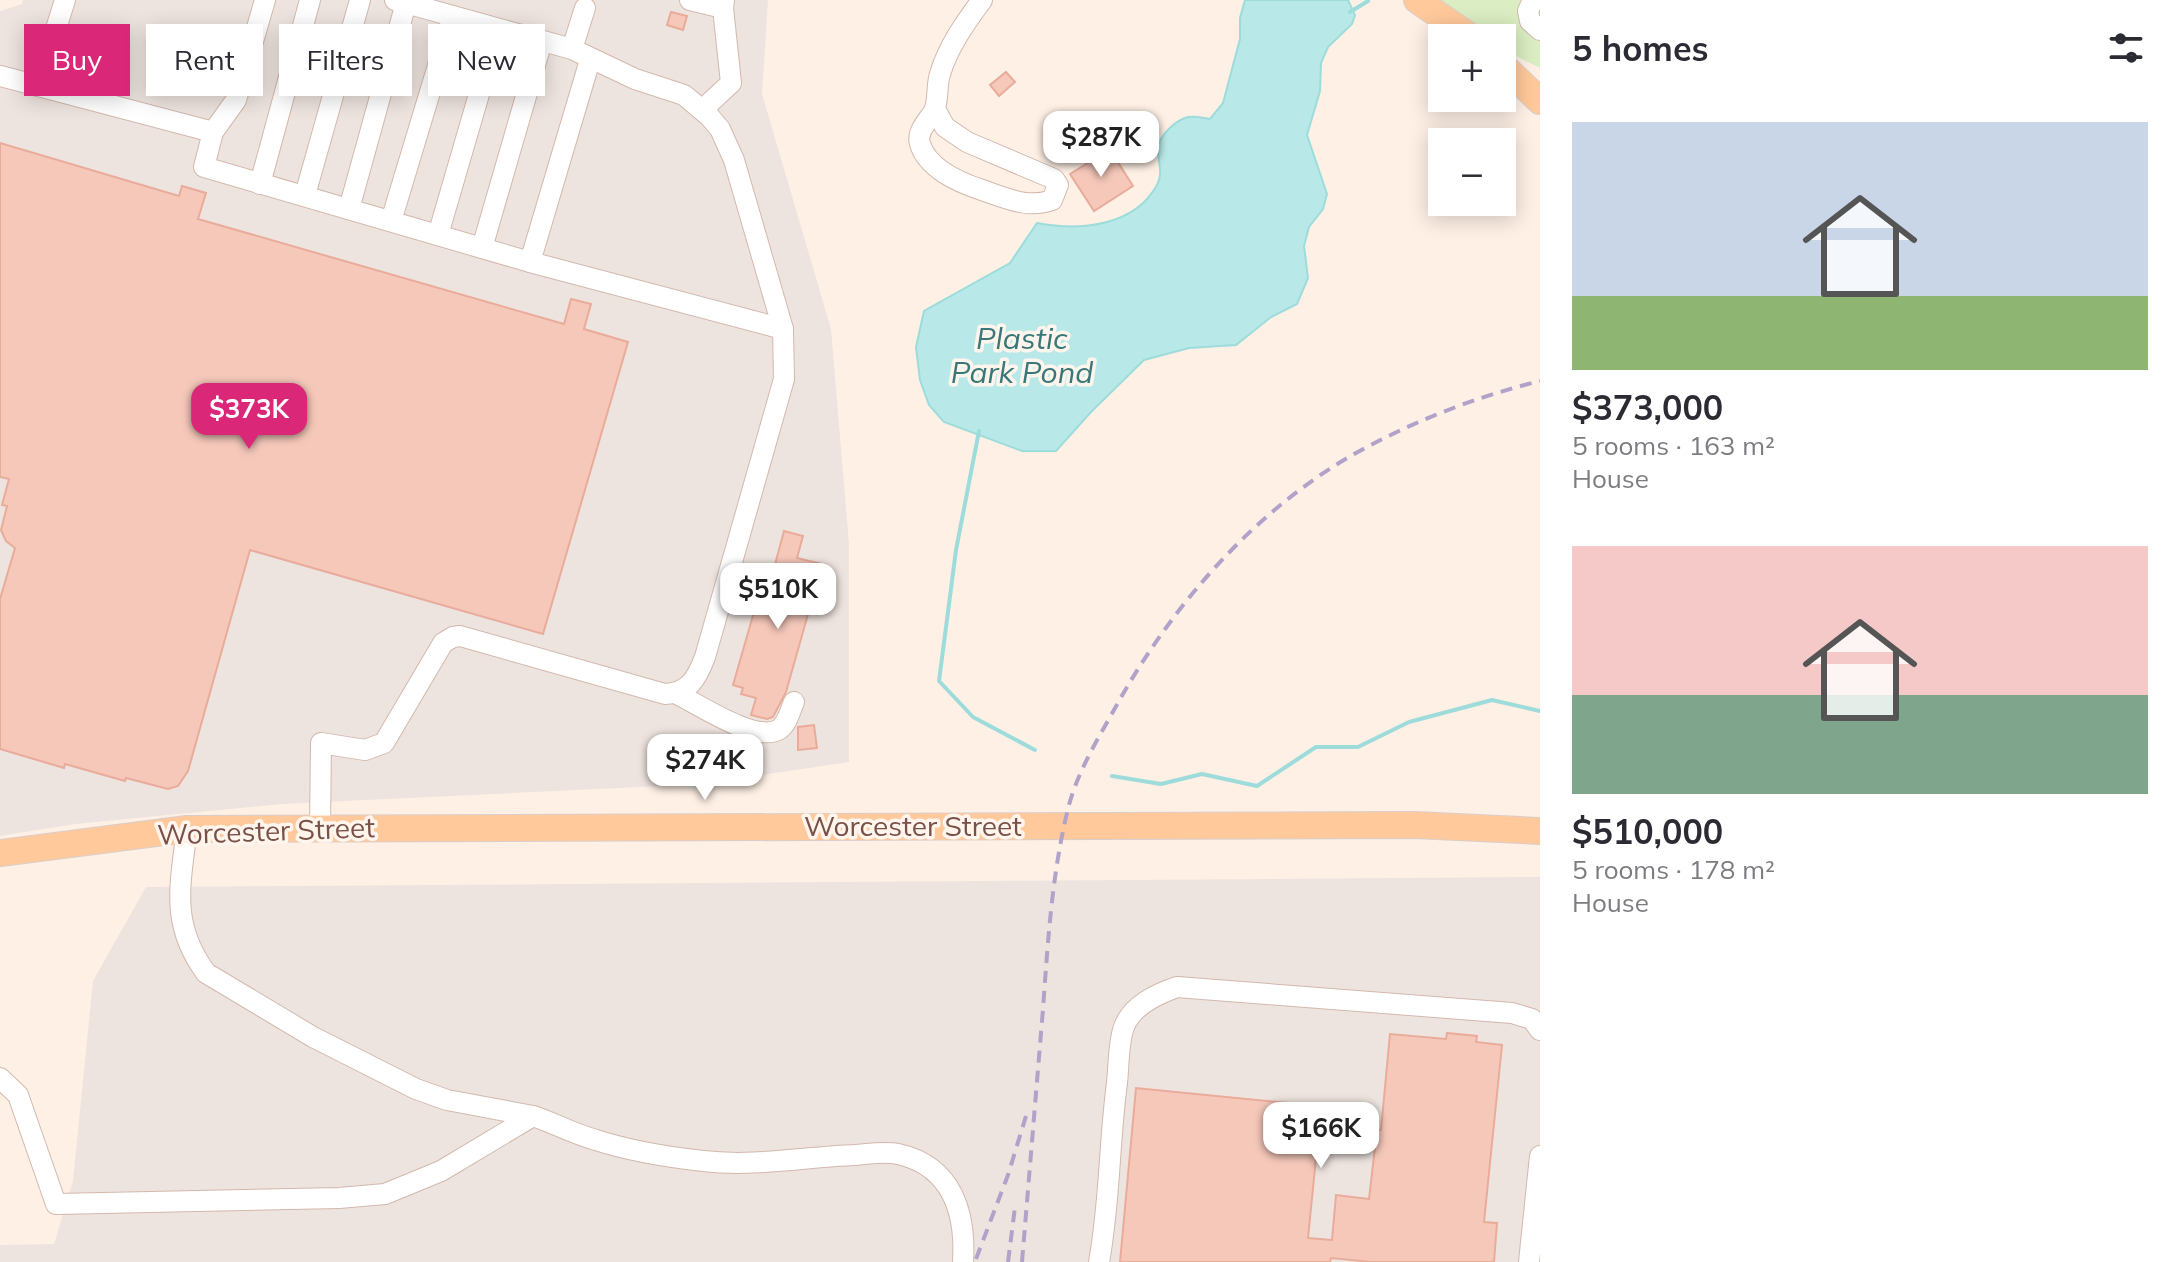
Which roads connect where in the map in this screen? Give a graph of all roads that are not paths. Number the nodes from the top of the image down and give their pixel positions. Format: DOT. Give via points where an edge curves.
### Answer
graph roads {
  1 [pos="65,0"];
  2 [pos="265,0"];
  3 [pos="310,0"];
  4 [pos="360,0"];
  5 [pos="690,0"];
  6 [pos="982,0"];
  7 [pos="1417,0"];
  8 [pos="1533,0"];
  9 [pos="412,3"];
  10 [pos="723,4"];
  11 [pos="585,8"];
  12 [pos="453,16"];
  13 [pos="57,24"];
  14 [pos="481,24"];
  15 [pos="1452,24"];
  16 [pos="1540,30"];
  17 [pos="545,42"];
  18 [pos="572,49"];
  19 [pos="590,60"];
  20 [pos="0,76"];
  21 [pos="1516,78"];
  22 [pos="24,82"];
  23 [pos="76,96"];
  24 [pos="478,96"];
  25 [pos="526,96"];
  26 [pos="1540,101"];
  27 [pos="935,109"];
  28 [pos="702,110"];
  29 [pos="213,132"];
  30 [pos="260,184"];
  31 [pos="305,195"];
  32 [pos="349,209"];
  33 [pos="391,221"];
  34 [pos="438,235"];
  35 [pos="482,248"];
  36 [pos="530,262"];
  37 [pos="783,329"];
  38 [pos="677,694"];
  39 [pos="794,702"];
  40 [pos="320,828"];
  41 [pos="187,829"];
  42 [pos="1540,831"];
  43 [pos="0,853"];
  44 [pos="1540,1030"];
  45 [pos="0,1078"];
  46 [pos="533,1116"];
  47 [pos="1540,1156"];
  48 [pos="963,1262"];
  49 [pos="1099,1262"];
  50 [pos="1529,1262"];
  1 -- 13 [label="lane"];
  2 -- 29 [label="lane" via="236,100"];
  3 -- 30 [label="lane"];
  4 -- 31 [label="lane"];
  5 -- 10 [label="lane"];
  6 -- 27 [label="lane" via="958,33 939,75"];
  7 -- 15 [label="main road"];
  8 -- 16 [label="lane" via="1530,21"];
  9 -- 12 [label="lane"];
  9 -- 32 [label="lane"];
  10 -- 28 [label="lane" via="731,83"];
  11 -- 18 [label="lane"];
  12 -- 14 [label="lane"];
  12 -- 33 [label="lane"];
  17 -- 18 [label="lane"];
  18 -- 19 [label="lane"];
  19 -- 28 [label="lane" via="684,95"];
  19 -- 36 [label="lane"];
  20 -- 22 [label="lane"];
  21 -- 26 [label="main road"];
  23 -- 29 [label="lane"];
  24 -- 34 [label="lane"];
  25 -- 35 [label="lane"];
  27 -- 27 [label="lane" via="945,127 967,142 1054,179 1058,185 1052,200 1020,203 966,185 938,169 920,143"];
  28 -- 37 [label="lane" via="720,129 734,160"];
  29 -- 30 [label="lane" via="204,167"];
  30 -- 31 [label="lane"];
  31 -- 32 [label="lane"];
  32 -- 33 [label="lane"];
  33 -- 34 [label="lane"];
  34 -- 35 [label="lane"];
  35 -- 36 [label="lane"];
  36 -- 37 [label="lane"];
  37 -- 38 [label="lane" via="784,379 705,657 692,683"];
  38 -- 39 [label="lane" via="763,733 784,724"];
  38 -- 40 [label="lane" via="453,637 443,643 384,743 365,750 321,743"];
  40 -- 41 [label="main road, Worcester Street"];
  40 -- 42 [label="main road, Worcester Street" via="1429,825"];
  41 -- 43 [label="main road, Worcester Street"];
  41 -- 46 [label="lane" via="179,914 194,957 206,973 313,1037 416,1089"];
  44 -- 49 [label="lane" via="1532,1019 1512,1013 1177,987 1155,995 1124,1026"];
  45 -- 46 [label="lane" via="18,1095 56,1204 385,1194 441,1171"];
  46 -- 48 [label="lane" via="596,1141 706,1162 896,1153 937,1172 951,1192 964,1238"];
  47 -- 50 [label="lane"];
}
